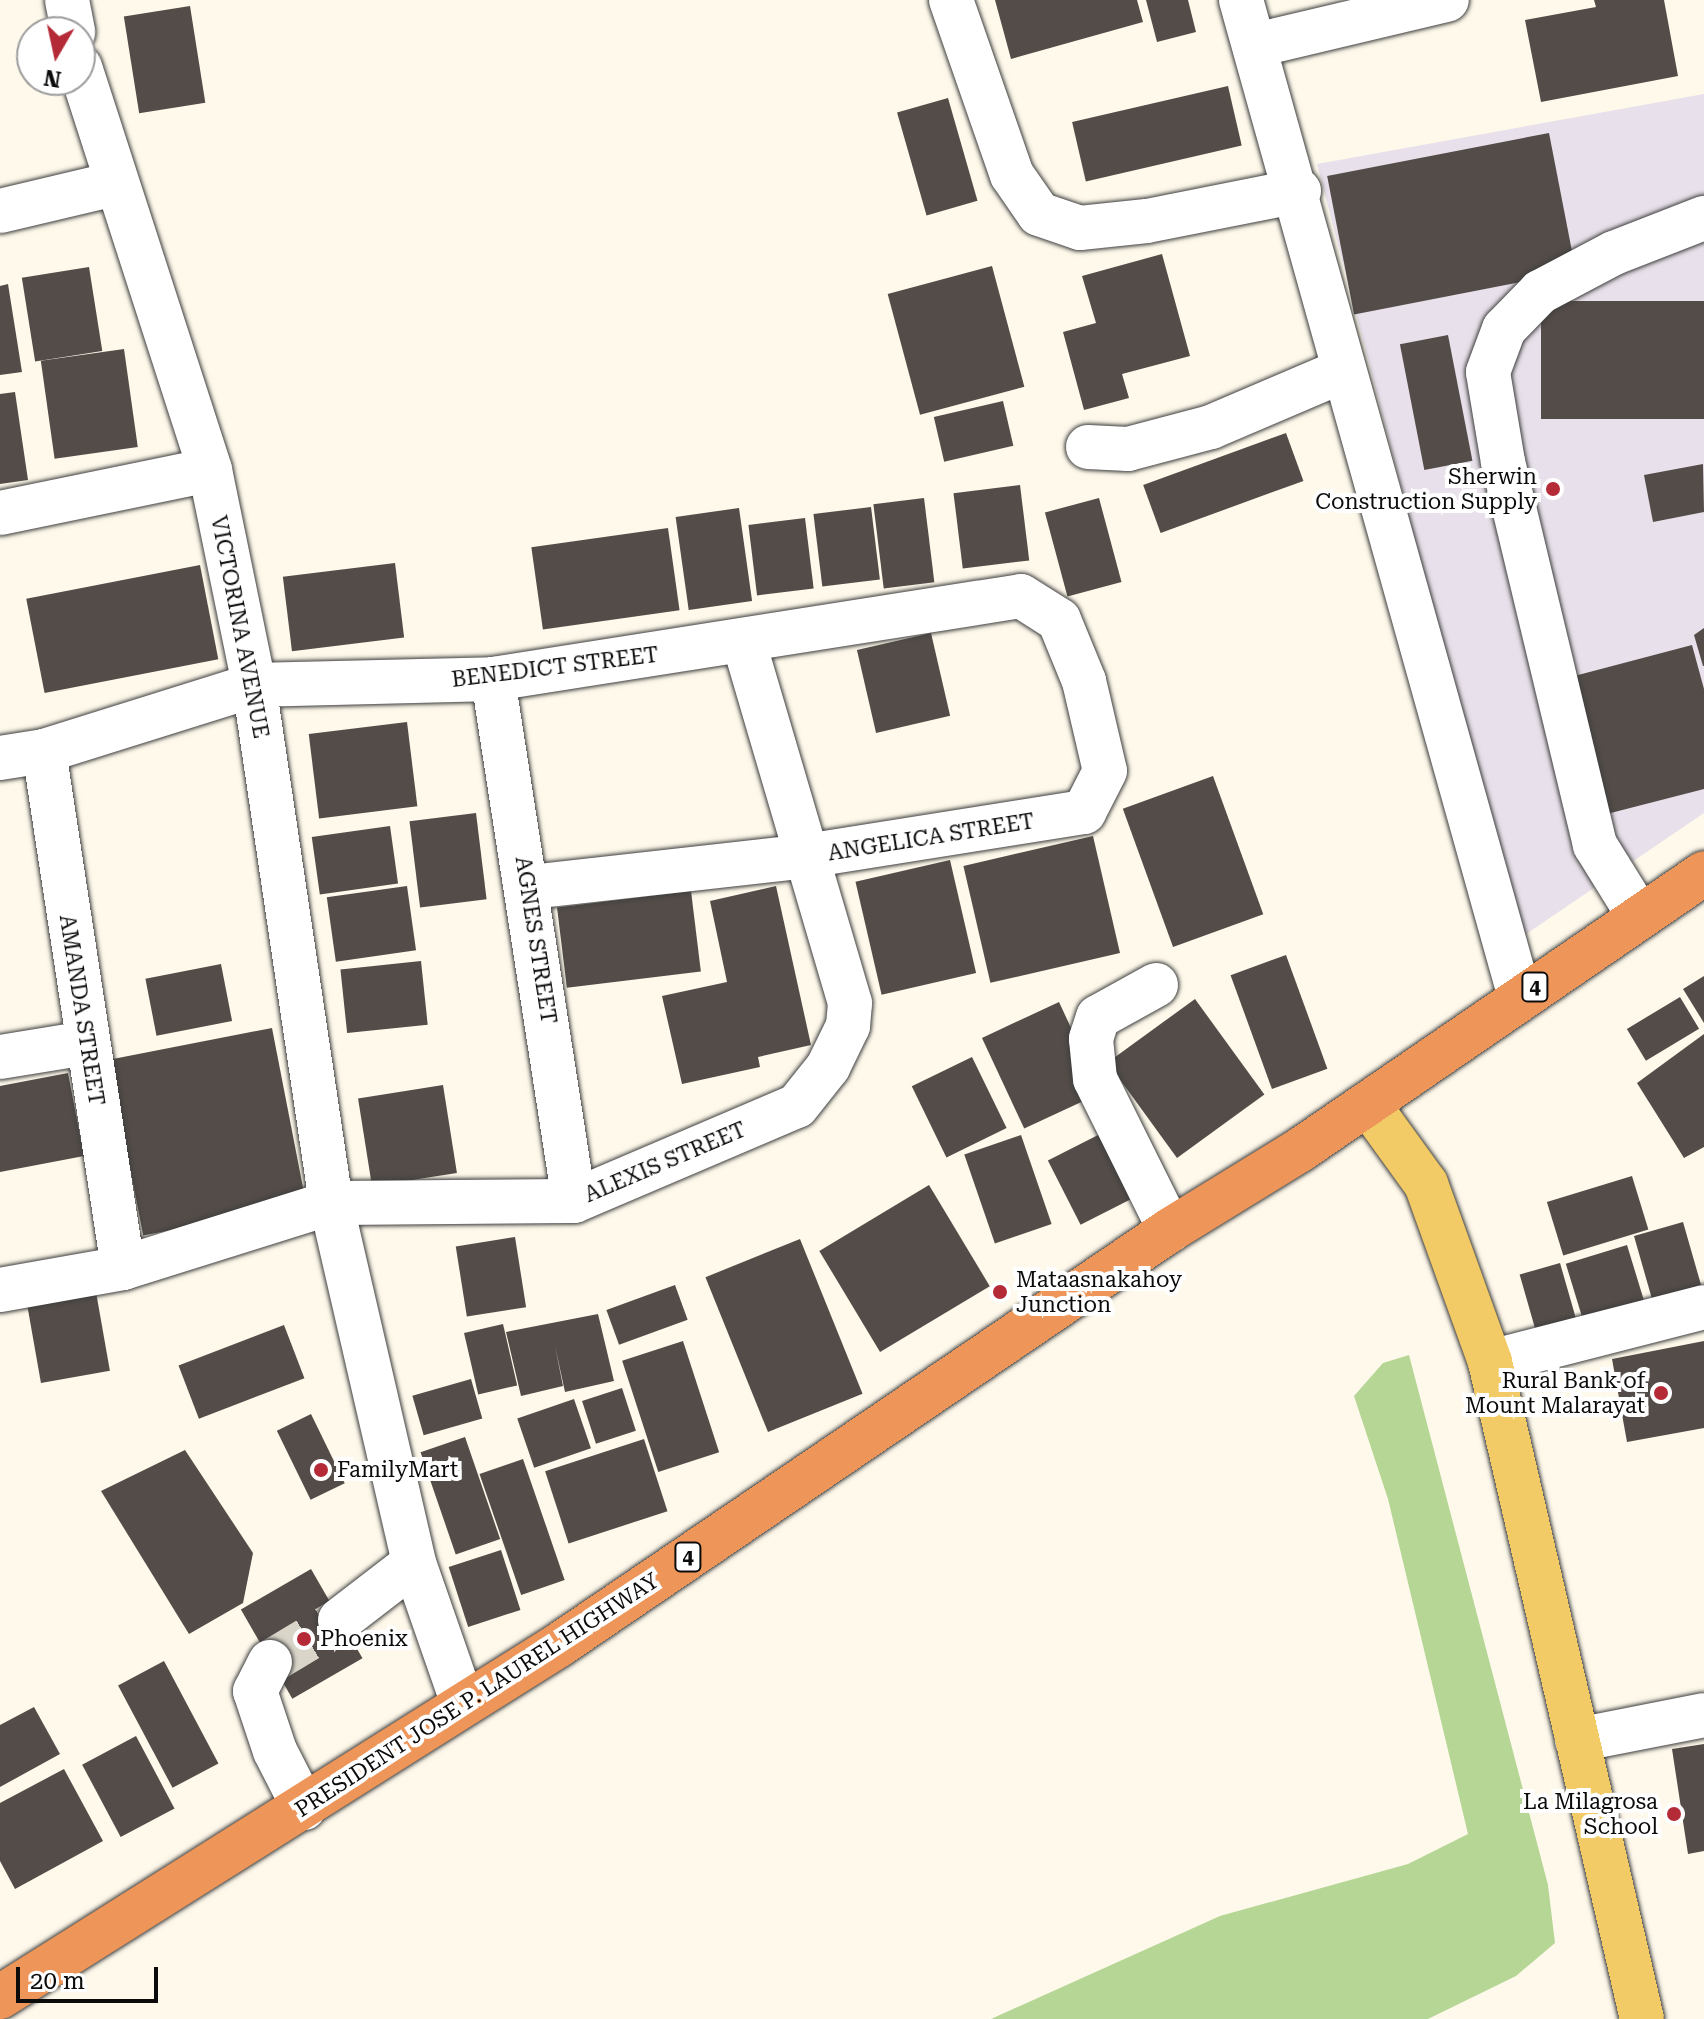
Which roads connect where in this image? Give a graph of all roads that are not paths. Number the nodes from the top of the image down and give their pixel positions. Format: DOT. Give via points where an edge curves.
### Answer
graph roads {
  1 [pos="951,0"];
  2 [pos="1241,0"];
  3 [pos="1447,0"];
  4 [pos="1256,45"];
  5 [pos="88,96"];
  6 [pos="114,184"];
  7 [pos="1299,191"];
  8 [pos="0,211"];
  9 [pos="1704,218"];
  10 [pos="1342,371"];
  11 [pos="1088,447"];
  12 [pos="210,470"];
  13 [pos="0,513"];
  14 [pos="1021,596"];
  15 [pos="744,643"];
  16 [pos="493,679"];
  17 [pos="254,685"];
  18 [pos="44,751"];
  19 [pos="0,758"];
  20 [pos="807,856"];
  21 [pos="1704,873"];
  22 [pos="529,887"];
  23 [pos="1639,916"];
  24 [pos="1156,985"];
  25 [pos="1520,997"];
  26 [pos="86,1043"];
  27 [pos="0,1057"];
  28 [pos="1368,1104"];
  29 [pos="574,1201"];
  30 [pos="331,1203"];
  31 [pos="1170,1230"];
  32 [pos="123,1268"];
  33 [pos="0,1290"];
  34 [pos="1704,1307"];
  35 [pos="1490,1362"];
  36 [pos="414,1563"];
  37 [pos="340,1620"];
  38 [pos="270,1662"];
  39 [pos="463,1704"];
  40 [pos="1704,1715"];
  41 [pos="1577,1740"];
  42 [pos="304,1808"];
  43 [pos="0,1997"];
  44 [pos="1642,2019"];
  1 -- 7 [label="street" via="1012,175 1039,214 1080,228 1147,221"];
  2 -- 4 [label="street"];
  3 -- 4 [label="street"];
  4 -- 7 [label="street"];
  5 -- 6 [label="street, VICTORINA AVENUE"];
  6 -- 8 [label="street"];
  6 -- 12 [label="street, VICTORINA AVENUE"];
  7 -- 10 [label="street"];
  9 -- 23 [label="street" via="1614,253 1540,292 1504,329 1488,372 1503,462 1595,845"];
  10 -- 11 [label="street" via="1211,427 1128,449"];
  10 -- 25 [label="street"];
  12 -- 13 [label="street"];
  12 -- 17 [label="street, VICTORINA AVENUE"];
  14 -- 15 [label="street, BENEDICT STREET"];
  14 -- 20 [label="street, ANGELICA STREET" via="1059,620 1084,681 1105,771 1084,812"];
  15 -- 16 [label="street, BENEDICT STREET"];
  15 -- 20 [label="street, ALEXIS STREET"];
  16 -- 17 [label="street, BENEDICT STREET"];
  16 -- 22 [label="street, AGNES STREET"];
  17 -- 18 [label="street, BENEDICT STREET"];
  17 -- 30 [label="street, VICTORINA AVENUE"];
  18 -- 19 [label="street, BENEDICT STREET"];
  18 -- 26 [label="street, AMANDA STREET"];
  20 -- 22 [label="street, ANGELICA STREET"];
  20 -- 29 [label="street, ALEXIS STREET" via="850,1003 848,1026 828,1067 797,1106"];
  21 -- 23 [label="highway, PRESIDENT JOSE P. LAUREL HIGHWAY / 4"];
  22 -- 29 [label="street, AGNES STREET"];
  23 -- 25 [label="highway, PRESIDENT JOSE P. LAUREL HIGHWAY / 4"];
  24 -- 31 [label="street" via="1098,1017 1091,1039 1095,1079"];
  25 -- 28 [label="highway, PRESIDENT JOSE P. LAUREL HIGHWAY / 4"];
  26 -- 27 [label="street"];
  26 -- 32 [label="street, AMANDA STREET"];
  28 -- 31 [label="highway, PRESIDENT JOSE P. LAUREL HIGHWAY / 4"];
  28 -- 35 [label="main road" via="1426,1184"];
  29 -- 30 [label="street, ALEXIS STREET"];
  30 -- 32 [label="street, ALEXIS STREET"];
  30 -- 36 [label="street, VICTORINA AVENUE"];
  31 -- 39 [label="highway, PRESIDENT JOSE P. LAUREL HIGHWAY / 4" via="559,1645"];
  32 -- 33 [label="street, ALEXIS STREET"];
  34 -- 35 [label="street"];
  35 -- 41 [label="main road"];
  36 -- 37 [label="street"];
  36 -- 39 [label="street, VICTORINA AVENUE"];
  38 -- 42 [label="street" via="255,1691 275,1751"];
  39 -- 42 [label="highway, PRESIDENT JOSE P. LAUREL HIGHWAY / 4"];
  40 -- 41 [label="street"];
  41 -- 44 [label="main road"];
  42 -- 43 [label="highway, PRESIDENT JOSE P. LAUREL HIGHWAY / 4"];
}
